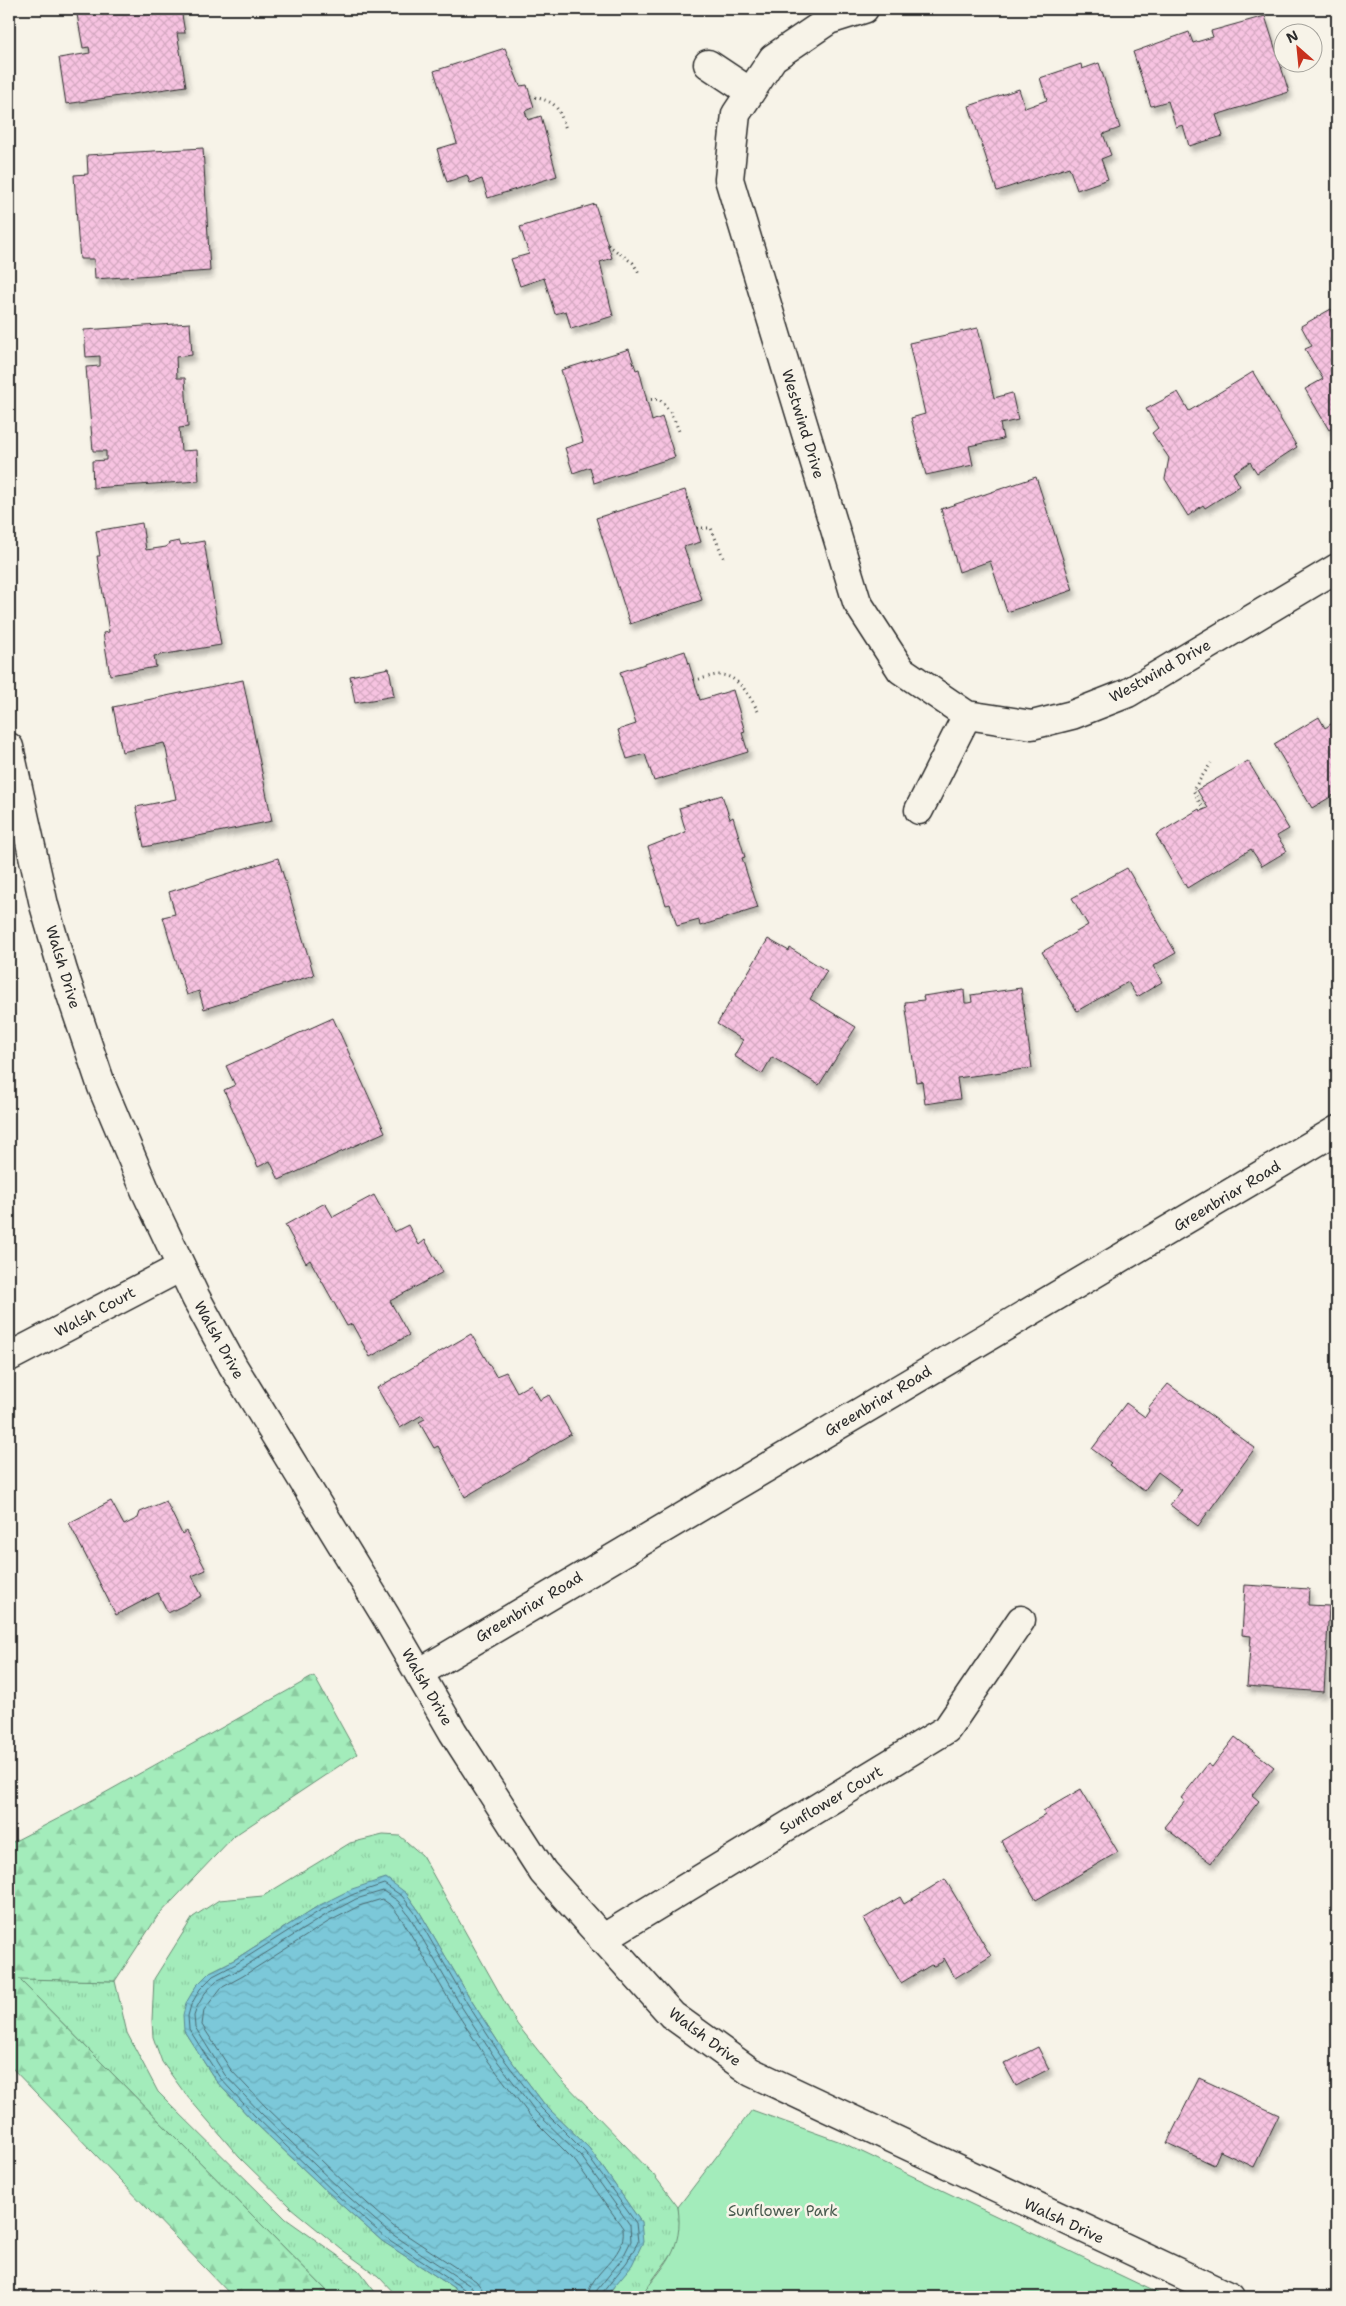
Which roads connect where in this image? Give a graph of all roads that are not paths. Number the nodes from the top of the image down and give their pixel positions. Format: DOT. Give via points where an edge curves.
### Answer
graph roads {
  1 [pos="864,9"];
  2 [pos="708,64"];
  3 [pos="750,92"];
  4 [pos="1337,568"];
  5 [pos="967,715"];
  6 [pos="9,747"];
  7 [pos="919,810"];
  8 [pos="1337,1130"];
  9 [pos="181,1267"];
  10 [pos="9,1357"];
  11 [pos="1021,1620"];
  12 [pos="419,1673"];
  13 [pos="602,1939"];
  14 [pos="1230,2297"];
  1 -- 3 [label="street, Westwind Drive" via="829,20 773,58"];
  2 -- 3 [label="street"];
  3 -- 5 [label="street, Westwind Drive" via="736,114 729,179 857,602 901,670"];
  4 -- 5 [label="street, Westwind Drive" via="1128,693 1080,712 1032,725"];
  5 -- 7 [label="street"];
  6 -- 9 [label="street, Walsh Drive" via="44,905 63,971 102,1087"];
  8 -- 12 [label="street, Greenbriar Road"];
  9 -- 10 [label="street, Walsh Court"];
  9 -- 12 [label="street, Walsh Drive" via="242,1381"];
  11 -- 13 [label="street, Sunflower Court" via="947,1729"];
  12 -- 13 [label="street, Walsh Drive" via="543,1872"];
  13 -- 14 [label="street, Walsh Drive" via="672,2015 751,2072"];
}
